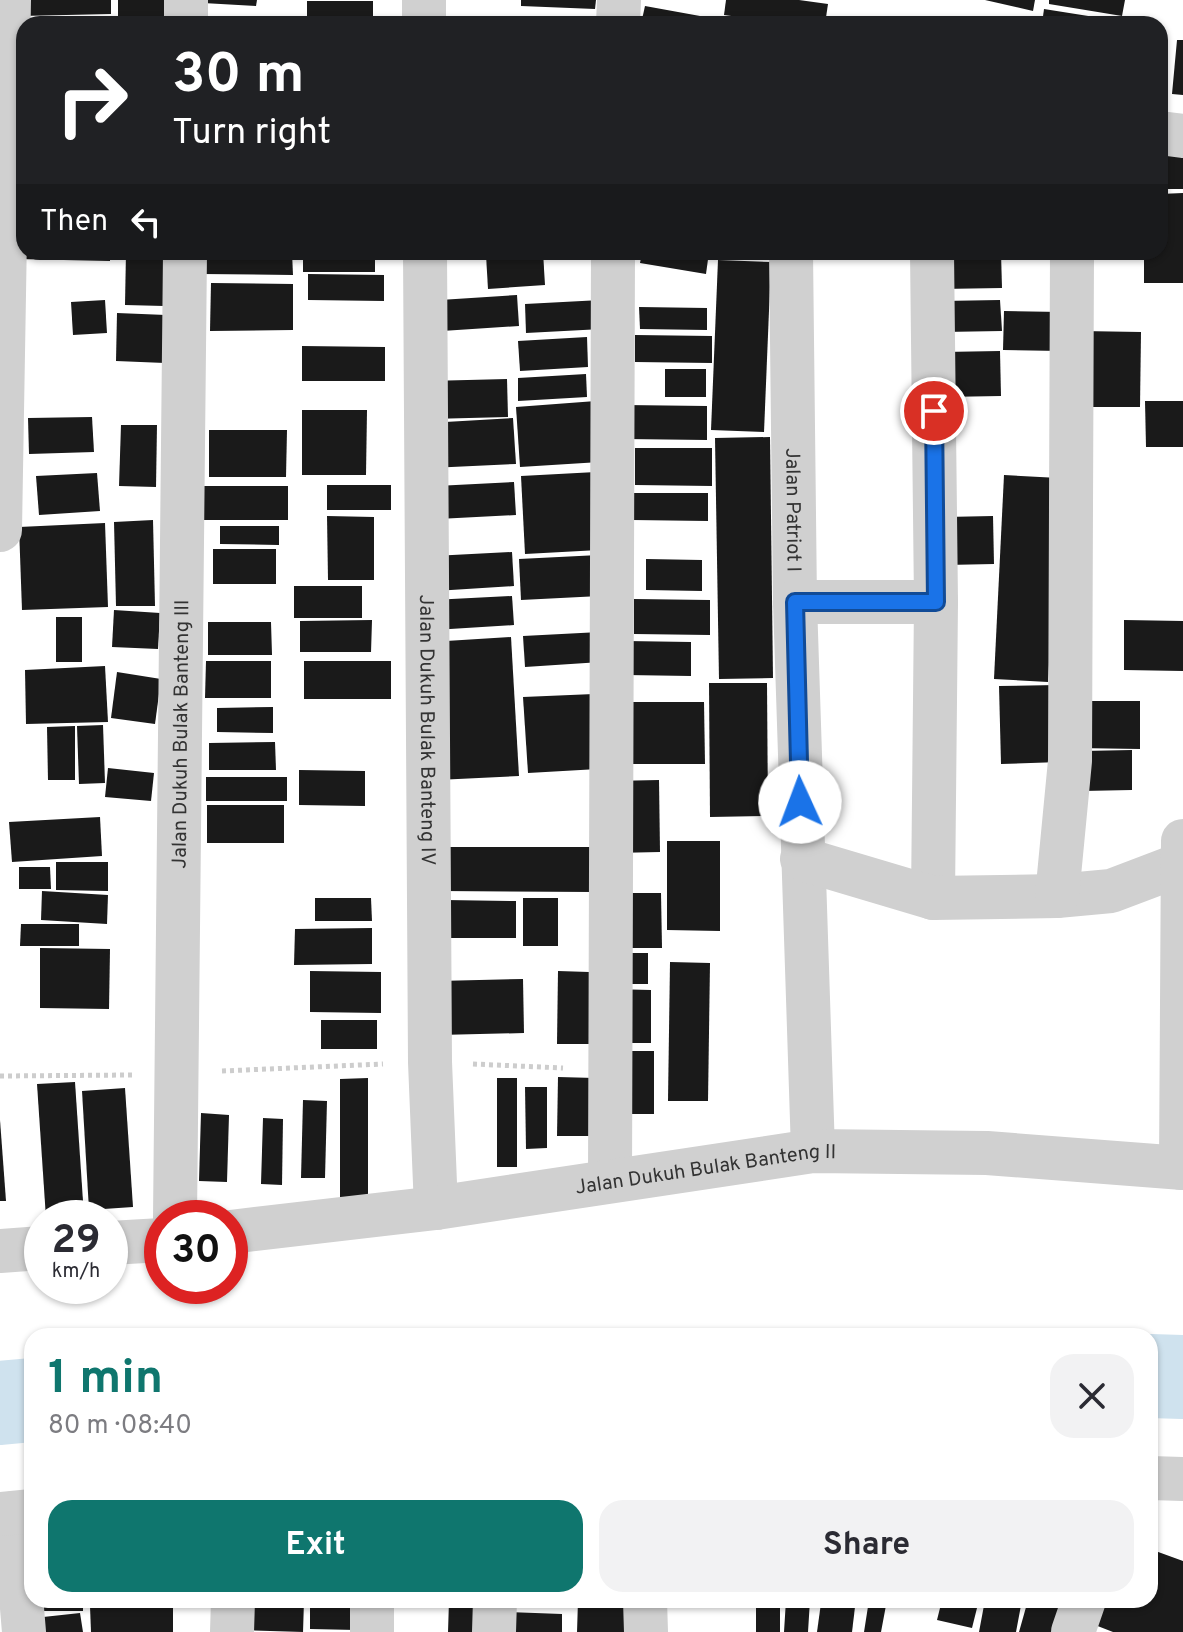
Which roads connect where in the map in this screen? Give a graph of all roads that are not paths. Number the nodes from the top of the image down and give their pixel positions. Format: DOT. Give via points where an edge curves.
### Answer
graph roads {
  1 [pos="9,0"];
  2 [pos="185,260"];
  3 [pos="425,260"];
  4 [pos="613,260"];
  5 [pos="791,260"];
  6 [pos="932,260"];
  7 [pos="1072,260"];
  8 [pos="0,530"];
  9 [pos="795,602"];
  10 [pos="936,602"];
  11 [pos="1183,841"];
  12 [pos="802,859"];
  13 [pos="1182,864"];
  14 [pos="1057,896"];
  15 [pos="933,898"];
  16 [pos="813,1151"];
  17 [pos="1182,1168"];
  18 [pos="610,1180"];
  19 [pos="175,1200"];
  20 [pos="436,1208"];
  21 [pos="248,1230"];
  22 [pos="24,1249"];
  23 [pos="0,1251"];
  24 [pos="1158,1478"];
  25 [pos="1183,1479"];
  26 [pos="15,1512"];
  27 [pos="233,1608"];
  28 [pos="372,1608"];
  29 [pos="495,1608"];
  30 [pos="645,1608"];
  31 [pos="1081,1608"];
  32 [pos="24,1632"];
  33 [pos="232,1632"];
  34 [pos="372,1632"];
  35 [pos="494,1632"];
  36 [pos="646,1632"];
  37 [pos="1073,1632"];
  1 -- 8 [label="street"];
  2 -- 19 [label="street, Jalan Dukuh Bulak Banteng III"];
  3 -- 20 [label="street, Jalan Dukuh Bulak Banteng IV" via="430,1062"];
  4 -- 18 [label="street"];
  5 -- 9 [label="street, Jalan Patriot I"];
  6 -- 10 [label="street"];
  7 -- 14 [label="street" via="1070,761"];
  9 -- 10 [label="street"];
  9 -- 12 [label="street, Jalan Patriot I"];
  10 -- 15 [label="street"];
  11 -- 13 [label="street"];
  12 -- 15 [label="street"];
  12 -- 16 [label="street, Jalan Patriot I"];
  13 -- 14 [label="street" via="1111,891"];
  13 -- 17 [label="street"];
  14 -- 15 [label="street"];
  16 -- 17 [label="street, Jalan Dukuh Bulak Banteng II" via="987,1153"];
  16 -- 18 [label="street, Jalan Dukuh Bulak Banteng II"];
  18 -- 20 [label="street, Jalan Dukuh Bulak Banteng II"];
  20 -- 21 [label="street, Jalan Dukuh Bulak Banteng II"];
  22 -- 23 [label="street"];
  24 -- 25 [label="street"];
  26 -- 32 [label="street"];
  27 -- 33 [label="street"];
  28 -- 34 [label="street"];
  29 -- 35 [label="street"];
  30 -- 36 [label="street"];
  31 -- 37 [label="street"];
}
